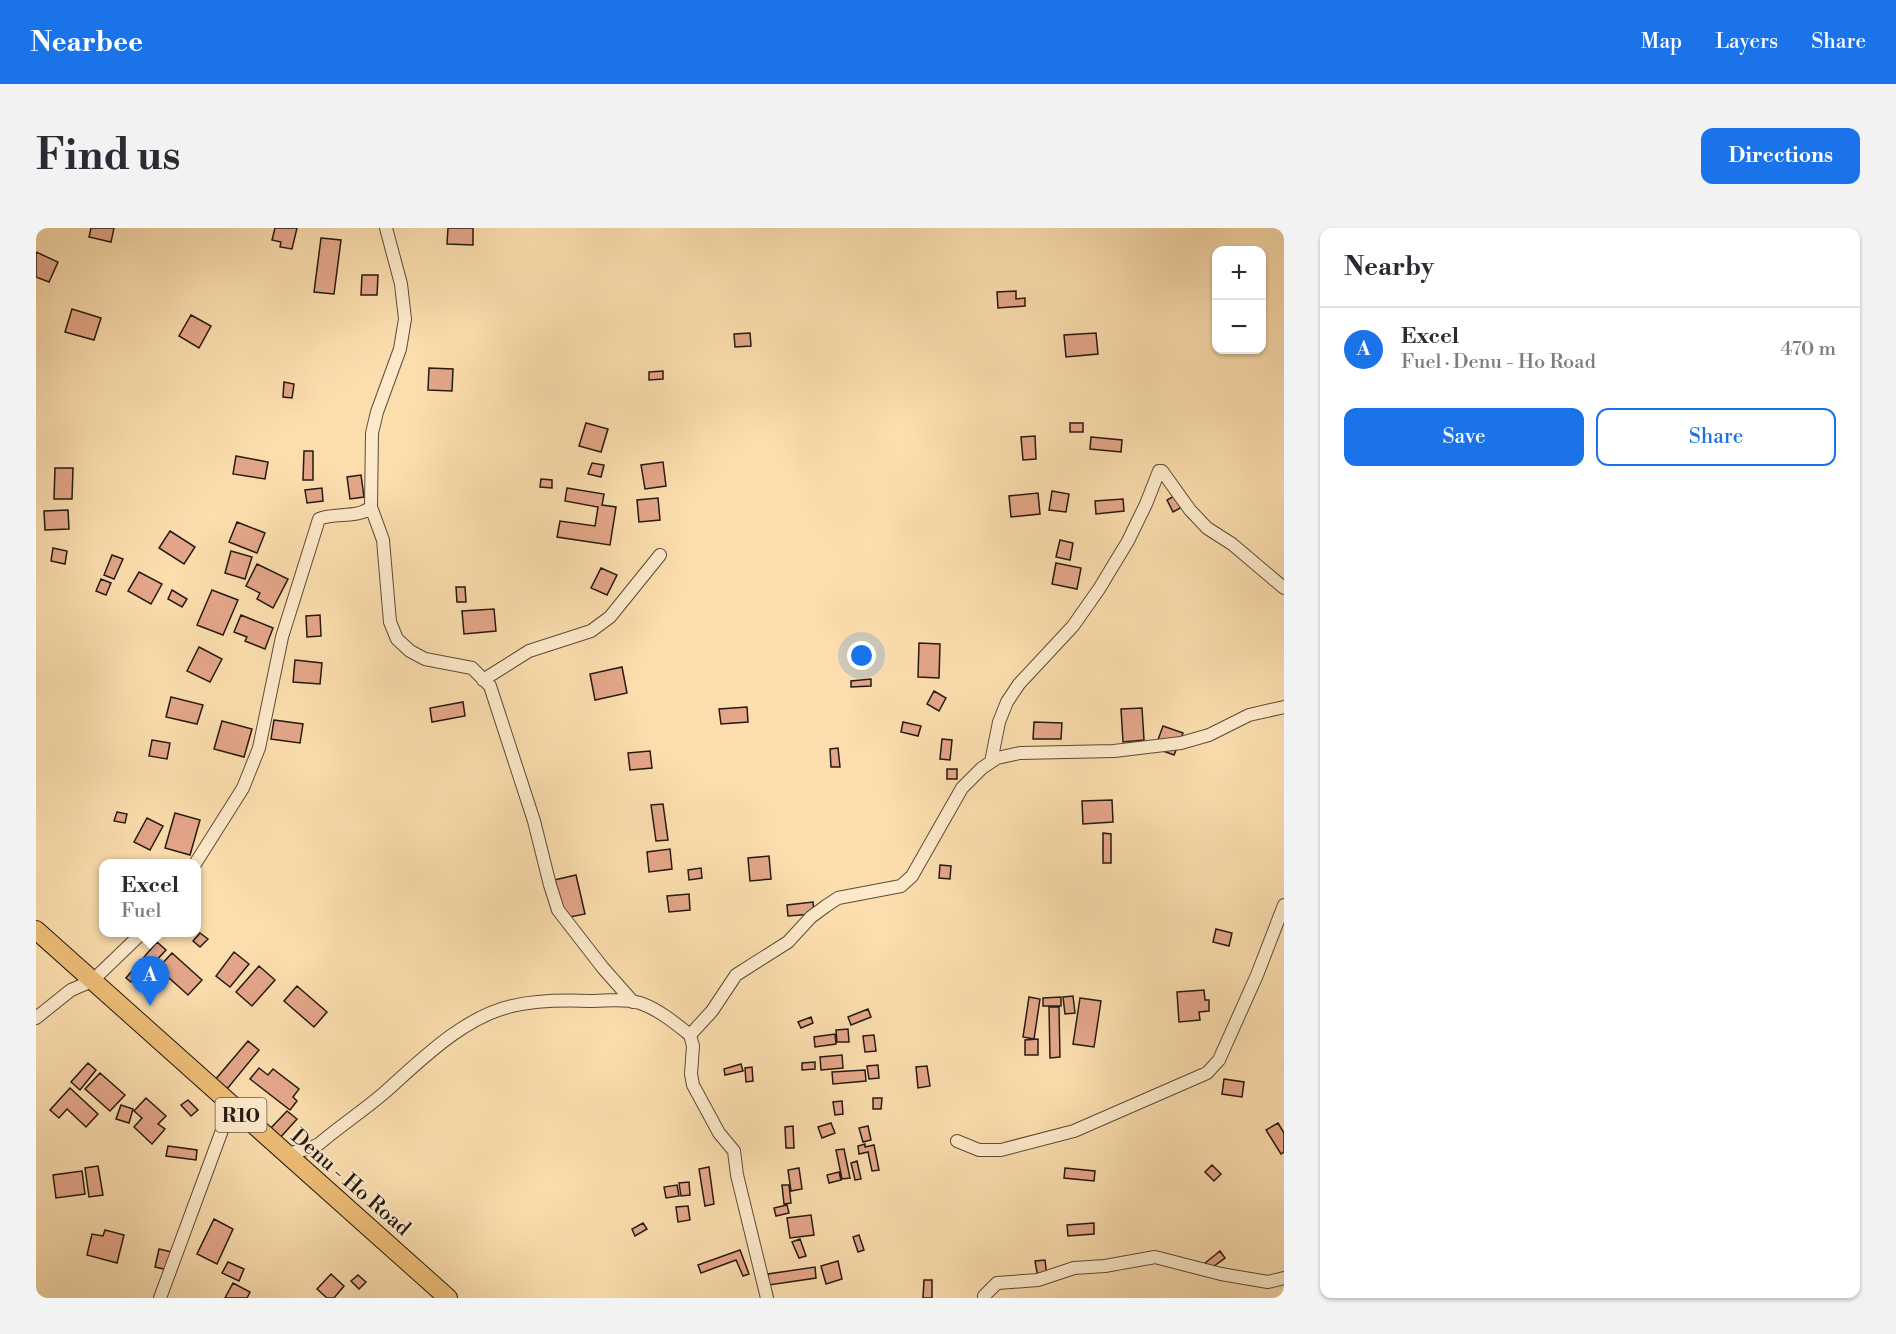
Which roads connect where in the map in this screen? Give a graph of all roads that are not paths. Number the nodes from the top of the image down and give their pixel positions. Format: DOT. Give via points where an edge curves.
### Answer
graph roads {
  1 [pos="386,228"];
  2 [pos="371,507"];
  3 [pos="660,555"];
  4 [pos="1284,588"];
  5 [pos="483,680"];
  6 [pos="1284,707"];
  7 [pos="991,762"];
  8 [pos="198,859"];
  9 [pos="1284,905"];
  10 [pos="36,930"];
  11 [pos="139,937"];
  12 [pos="92,981"];
  13 [pos="633,1002"];
  14 [pos="36,1018"];
  15 [pos="690,1035"];
  16 [pos="231,1106"];
  17 [pos="957,1141"];
  18 [pos="285,1154"];
  19 [pos="1284,1278"];
  20 [pos="160,1298"];
  21 [pos="448,1298"];
  22 [pos="767,1298"];
  23 [pos="985,1298"];
  1 -- 2 [label="street" via="401,284 405,319 400,349 372,433"];
  2 -- 5 [label="street" via="383,540 390,622 397,639 425,659 466,666"];
  2 -- 8 [label="street" via="360,513 319,519 282,637 259,748 243,788"];
  3 -- 5 [label="street" via="610,617 591,631 529,651"];
  4 -- 7 [label="street" via="1207,528 1159,471 1128,541 1099,589 1073,626 1007,702"];
  5 -- 13 [label="street" via="494,698 558,910"];
  6 -- 7 [label="street" via="1249,715 1209,735 1181,743 1114,751 1020,753"];
  7 -- 15 [label="street" via="962,788 912,876 901,886 838,898 826,906 788,942 736,975"];
  9 -- 17 [label="street" via="1219,1060 1208,1073 1074,1131 1000,1150 979,1150"];
  10 -- 12 [label="main road, Denu - Ho Road / R10"];
  11 -- 12 [label="street"];
  12 -- 14 [label="street" via="71,990"];
  12 -- 16 [label="main road, Denu - Ho Road / R10"];
  13 -- 15 [label="street" via="657,1011"];
  13 -- 18 [label="street" via="566,1000 494,1012 429,1052 319,1144"];
  15 -- 22 [label="street" via="693,1085 734,1151"];
  16 -- 18 [label="main road, Denu - Ho Road / R10"];
  16 -- 20 [label="street"];
  18 -- 21 [label="main road, Denu - Ho Road / R10"];
  19 -- 23 [label="street" via="1268,1282 1155,1257 1074,1268 1038,1280 997,1283"];
}
